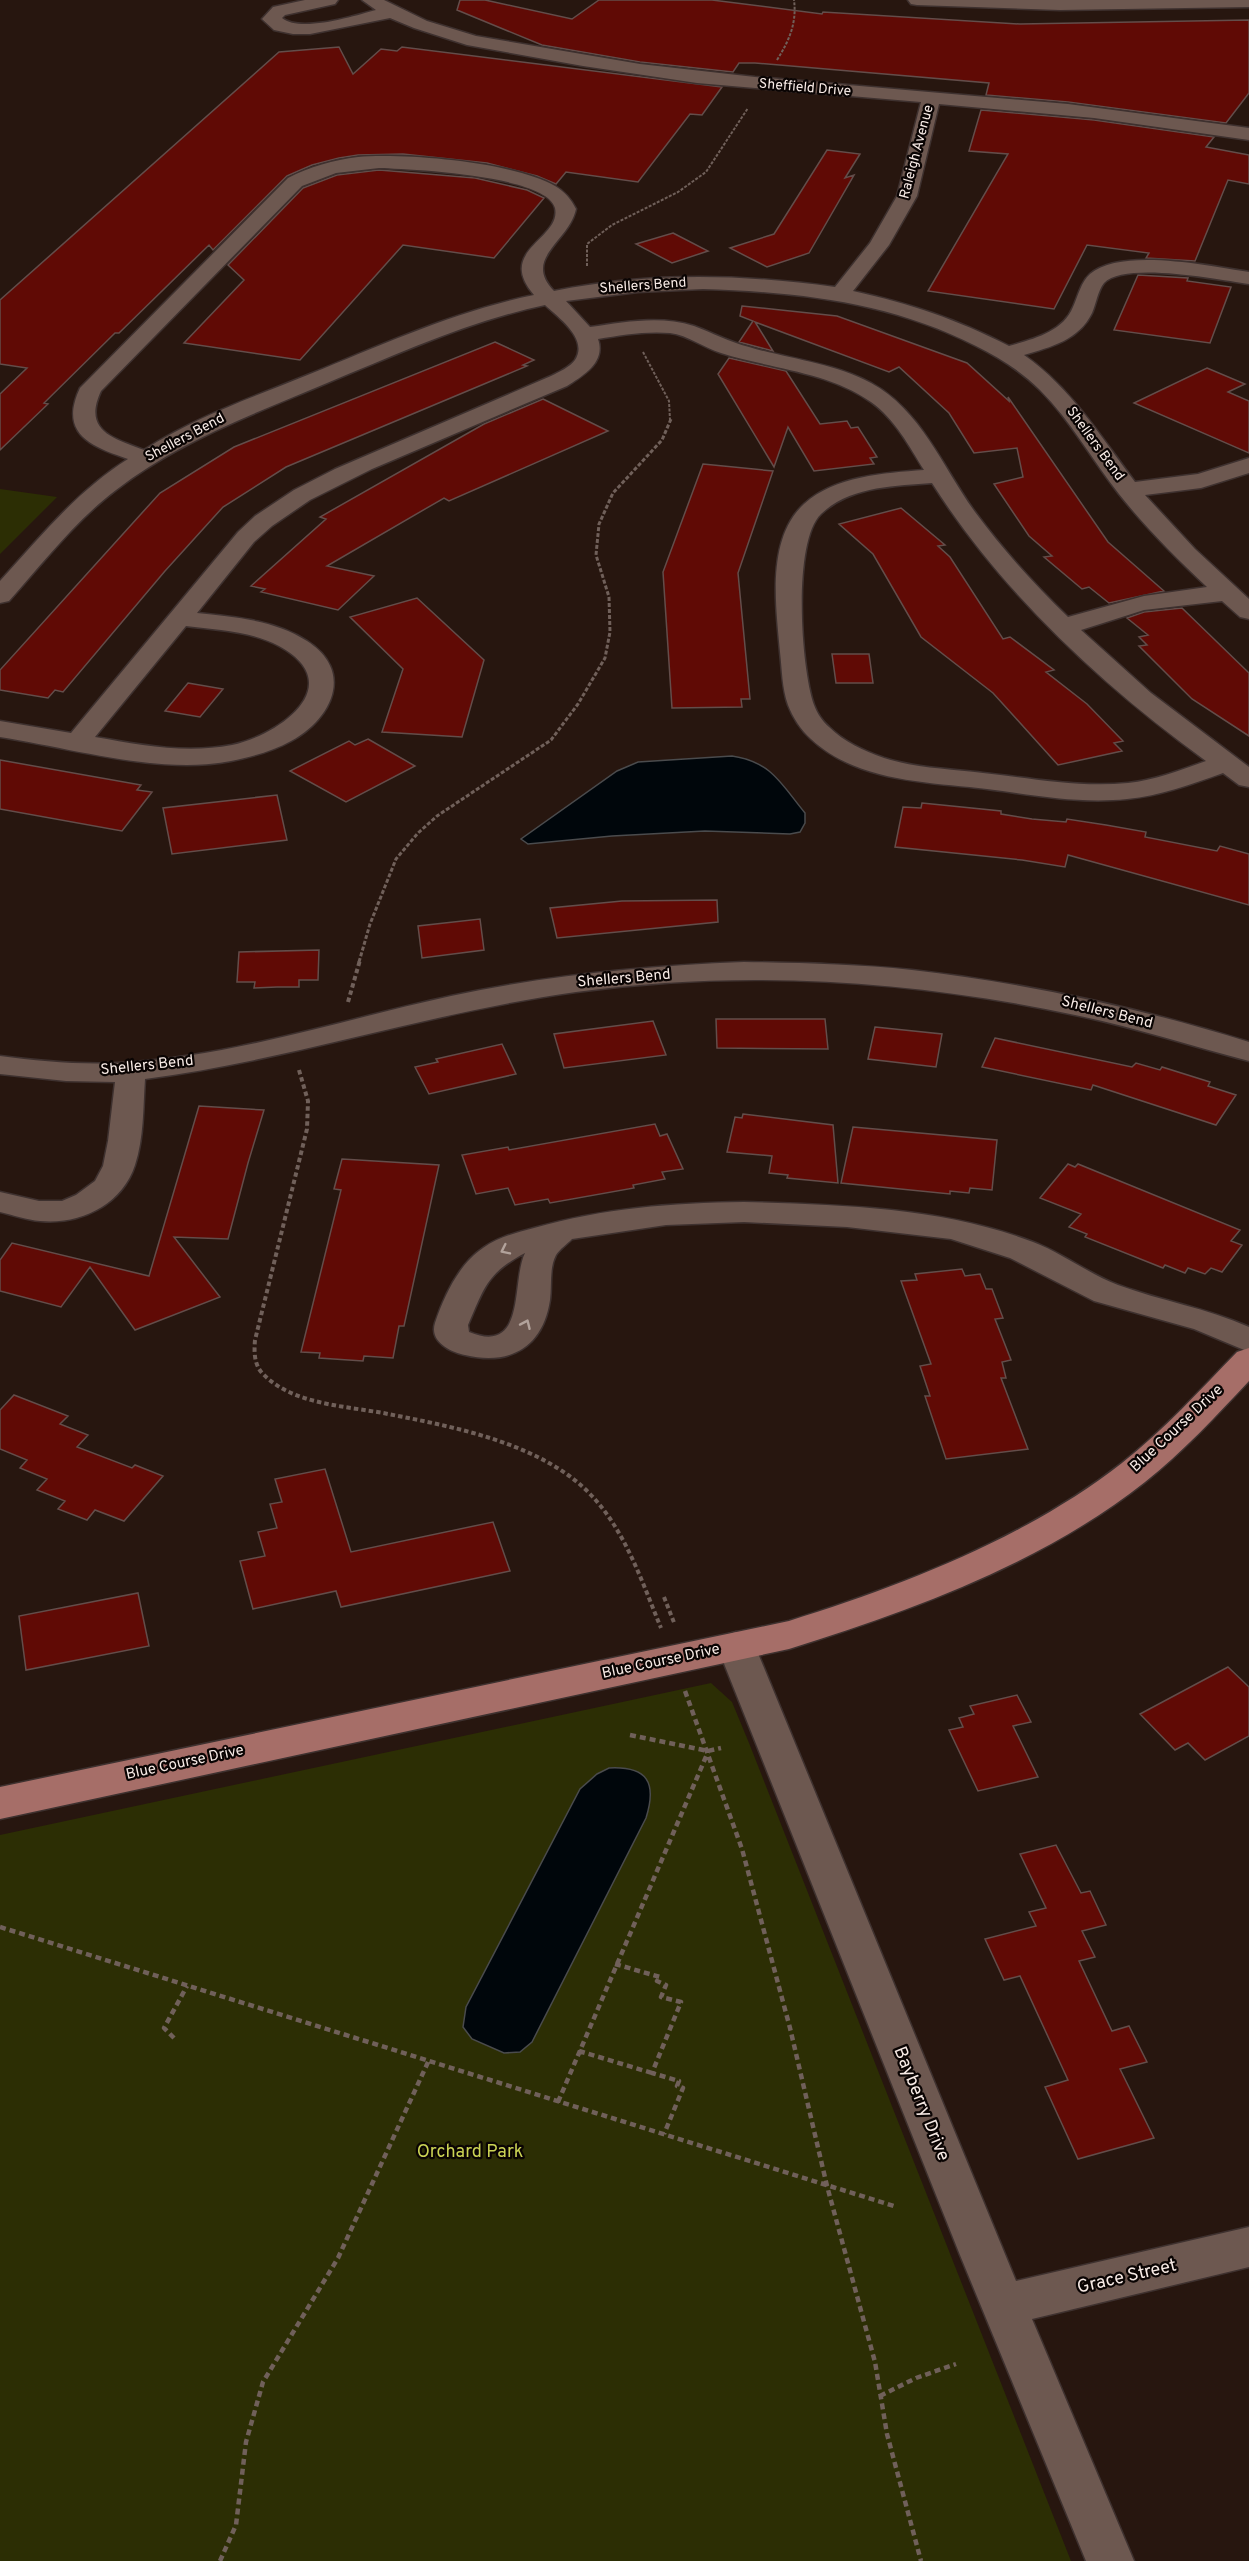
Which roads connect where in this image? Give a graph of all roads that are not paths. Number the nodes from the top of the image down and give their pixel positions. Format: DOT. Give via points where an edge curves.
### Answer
graph roads {
  1 [pos="329,0"];
  2 [pos="371,0"];
  3 [pos="917,0"];
  4 [pos="1249,2"];
  5 [pos="392,12"];
  6 [pos="931,98"];
  7 [pos="1249,134"];
  8 [pos="1249,278"];
  9 [pos="840,294"];
  10 [pos="549,298"];
  11 [pos="585,334"];
  12 [pos="1007,353"];
  13 [pos="146,458"];
  14 [pos="1249,465"];
  15 [pos="939,476"];
  16 [pos="1128,490"];
  17 [pos="1227,593"];
  18 [pos="0,596"];
  19 [pos="1249,612"];
  20 [pos="180,618"];
  21 [pos="1064,628"];
  22 [pos="0,729"];
  23 [pos="77,742"];
  24 [pos="1226,763"];
  25 [pos="1249,779"];
  26 [pos="1249,1052"];
  27 [pos="0,1065"];
  28 [pos="131,1071"];
  29 [pos="0,1202"];
  30 [pos="561,1231"];
  31 [pos="1249,1340"];
  32 [pos="1249,1360"];
  33 [pos="736,1646"];
  34 [pos="0,1803"];
  35 [pos="1249,2247"];
  36 [pos="1004,2305"];
  37 [pos="1110,2561"];
  1 -- 5 [label="street" via="279,11 271,19 279,26 298,30"];
  2 -- 5 [label="street, Sheffield Drive"];
  3 -- 4 [label="street" via="1060,5"];
  5 -- 6 [label="street, Sheffield Drive" via="450,35 599,64 778,87"];
  6 -- 7 [label="street, Sheffield Drive" via="1100,113"];
  6 -- 9 [label="street, Raleigh Avenue" via="907,196 879,245"];
  8 -- 12 [label="street" via="1152,266 1111,270 1096,279 1070,329"];
  9 -- 10 [label="street, Shellers Bend" via="705,283 599,288"];
  9 -- 12 [label="street, Shellers Bend" via="944,323"];
  10 -- 11 [label="street"];
  10 -- 13 [label="street, Shellers Bend" via="448,327 219,419"];
  10 -- 13 [label="street" via="535,282 531,267 566,211 561,199 542,186 503,174 391,161 343,165 303,177 244,232 84,399 81,411 88,430 108,444"];
  11 -- 15 [label="street" via="655,327 681,329 718,346 861,387 907,423"];
  11 -- 20 [label="street" via="590,346 588,358 559,381 347,471 286,504 246,537"];
  12 -- 16 [label="street, Shellers Bend" via="1054,390"];
  13 -- 18 [label="street, Shellers Bend" via="86,502"];
  14 -- 16 [label="street" via="1201,481"];
  15 -- 21 [label="street" via="980,535"];
  15 -- 24 [label="street" via="883,481 843,491 810,511 800,529 789,572 789,618 802,709 821,735 859,758 902,771 1073,792 1107,794 1153,788"];
  16 -- 17 [label="street, Shellers Bend"];
  17 -- 19 [label="street, Shellers Bend"];
  17 -- 21 [label="street" via="1191,607 1125,622"];
  20 -- 23 [label="street"];
  20 -- 23 [label="street" via="268,633 300,648 318,667 322,678 318,703 292,729 245,750 217,755 153,755"];
  21 -- 24 [label="street" via="1135,693"];
  22 -- 23 [label="street"];
  24 -- 25 [label="street"];
  26 -- 28 [label="street, Shellers Bend" via="1110,1013 1026,995 915,979 693,973 588,981 496,996 181,1065"];
  27 -- 28 [label="street, Shellers Bend" via="40,1071"];
  28 -- 29 [label="street" via="124,1142 107,1188 66,1211 39,1211"];
  30 -- 31 [label="street" via="666,1214 744,1212 847,1216 953,1229 1022,1250 1106,1293 1206,1321"];
  32 -- 33 [label="main road, Blue Course Drive" via="1140,1467 1048,1529 980,1566 891,1603 789,1635"];
  33 -- 34 [label="main road, Blue Course Drive"];
  33 -- 36 [label="street, Bayberry Drive"];
  35 -- 36 [label="street, Grace Street"];
  36 -- 37 [label="street, Bayberry Drive"];
}
